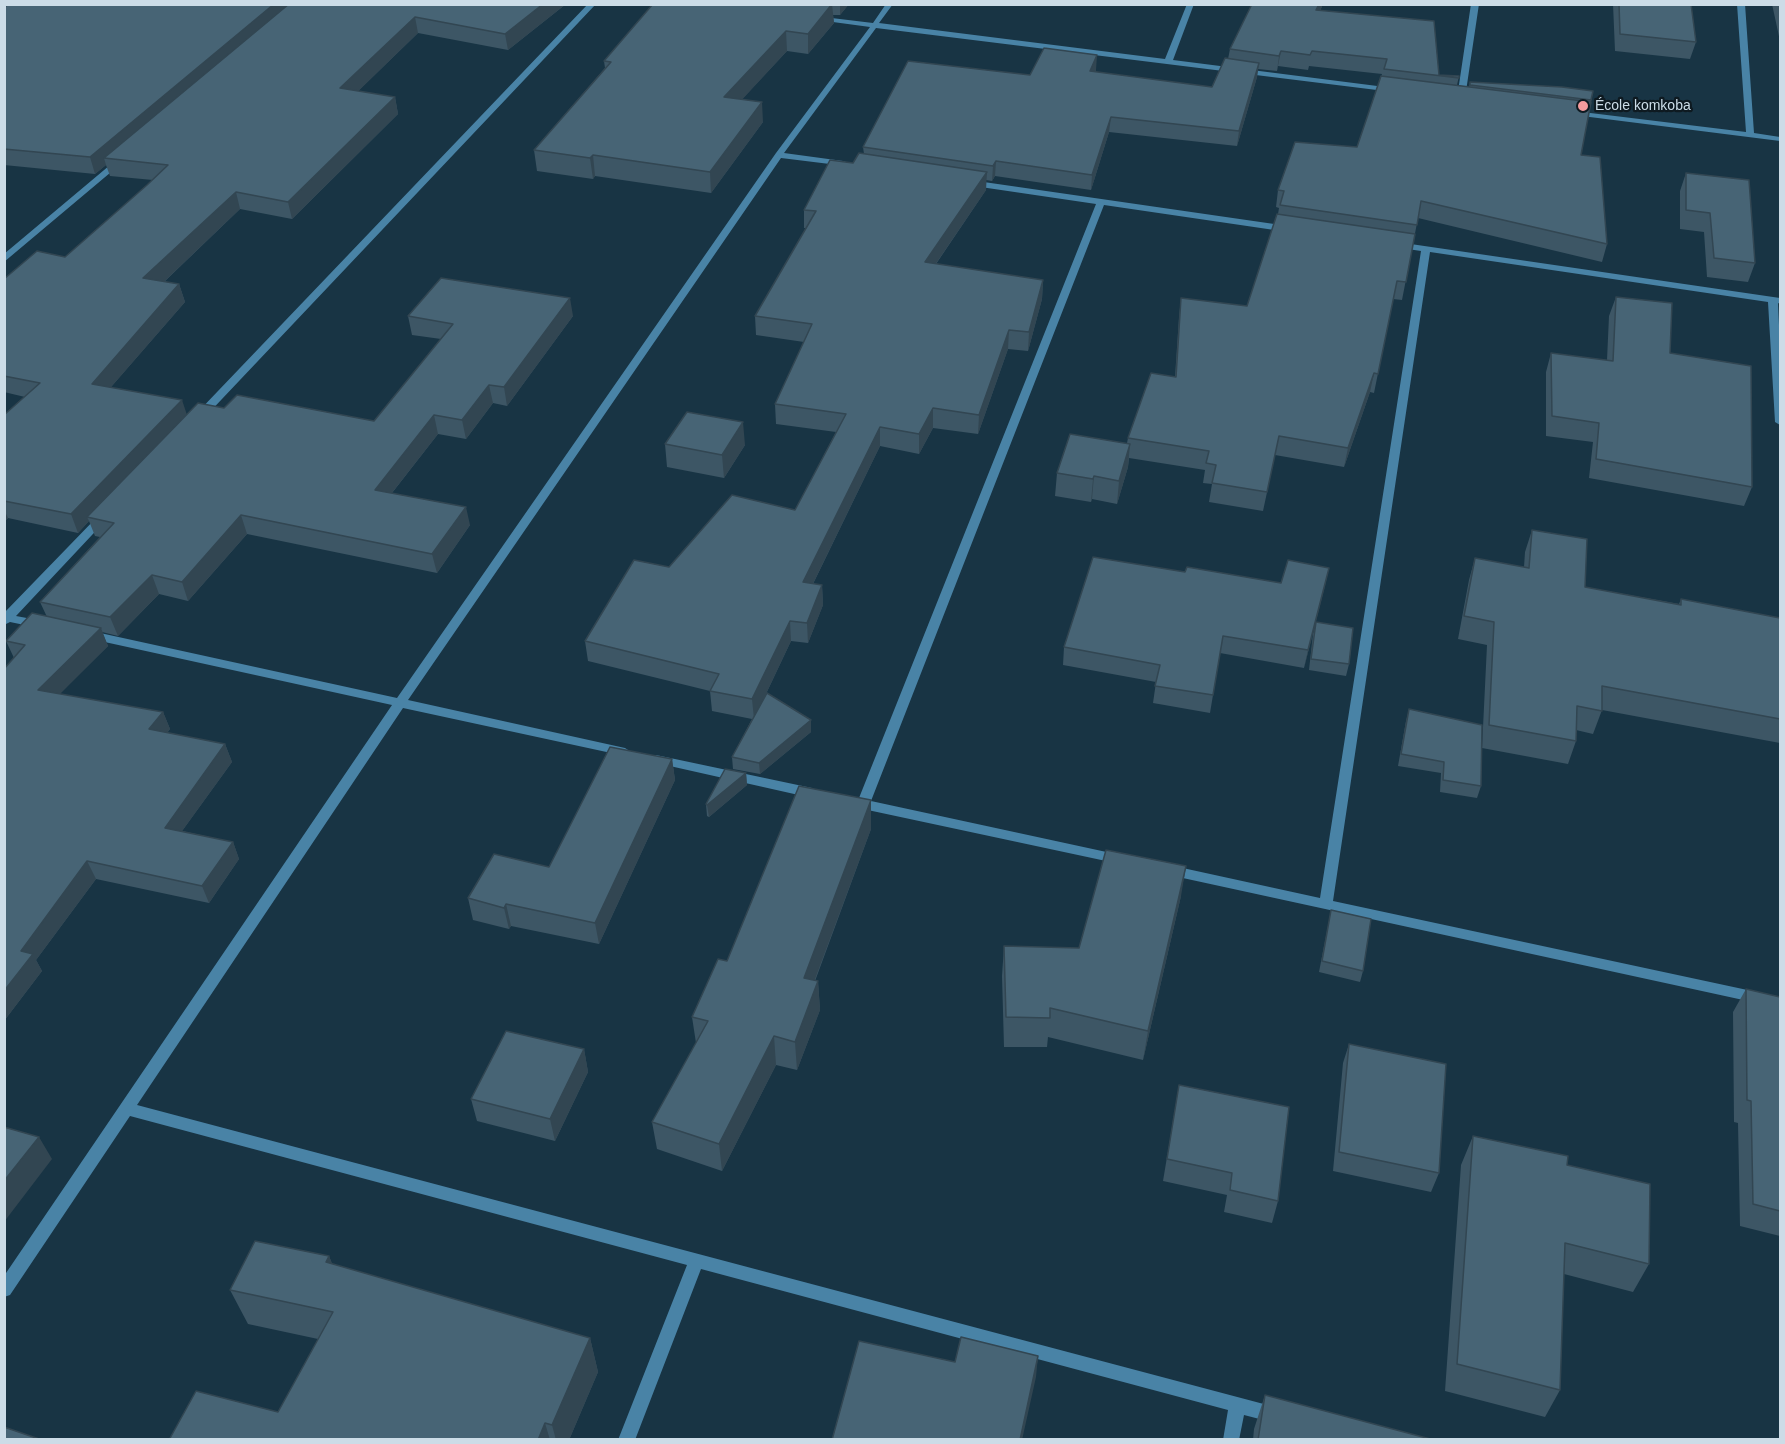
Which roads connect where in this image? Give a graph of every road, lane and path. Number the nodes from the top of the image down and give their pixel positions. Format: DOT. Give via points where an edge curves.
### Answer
graph roads {
  1 [pos="593,4"];
  2 [pos="890,4"];
  3 [pos="1191,4"];
  4 [pos="1475,4"];
  5 [pos="1742,4"];
  6 [pos="806,16"];
  7 [pos="876,25"];
  8 [pos="1168,62"];
  9 [pos="1402,91"];
  10 [pos="1449,97"];
  11 [pos="1461,98"];
  12 [pos="1472,100"];
  13 [pos="1565,111"];
  14 [pos="1750,135"];
  15 [pos="1780,138"];
  16 [pos="779,155"];
  17 [pos="123,159"];
  18 [pos="848,165"];
  19 [pos="963,182"];
  20 [pos="1101,202"];
  21 [pos="1299,231"];
  22 [pos="1392,244"];
  23 [pos="1426,249"];
  24 [pos="4,259"];
  25 [pos="1777,301"];
  26 [pos="1780,422"];
  27 [pos="189,428"];
  28 [pos="107,514"];
  29 [pos="6,618"];
  30 [pos="54,627"];
  31 [pos="77,632"];
  32 [pos="400,703"];
  33 [pos="863,804"];
  34 [pos="1129,861"];
  35 [pos="1152,866"];
  36 [pos="1326,904"];
  37 [pos="1780,1003"];
  38 [pos="128,1109"];
  39 [pos="696,1261"];
  40 [pos="4,1290"];
  41 [pos="1237,1405"];
  42 [pos="1290,1419"];
  43 [pos="626,1440"];
  44 [pos="1231,1440"];
  1 -- 27 [label="street"];
  2 -- 7 [label="street"];
  3 -- 8 [label="street"];
  4 -- 11 [label="street"];
  5 -- 14 [label="street"];
  6 -- 7 [label="street"];
  7 -- 8 [label="street"];
  7 -- 16 [label="street"];
  8 -- 9 [label="street"];
  10 -- 11 [label="street"];
  11 -- 12 [label="street"];
  13 -- 14 [label="street"];
  14 -- 15 [label="street"];
  16 -- 18 [label="street"];
  16 -- 32 [label="street"];
  17 -- 24 [label="street"];
  19 -- 20 [label="street"];
  20 -- 21 [label="street"];
  20 -- 33 [label="street"];
  22 -- 23 [label="street"];
  23 -- 25 [label="street"];
  23 -- 36 [label="street"];
  25 -- 26 [label="street"];
  28 -- 29 [label="street"];
  29 -- 30 [label="street"];
  31 -- 32 [label="street"];
  32 -- 33 [label="street"];
  32 -- 38 [label="street"];
  33 -- 34 [label="street"];
  35 -- 36 [label="street"];
  36 -- 37 [label="street"];
  38 -- 39 [label="street"];
  38 -- 40 [label="street"];
  39 -- 41 [label="street"];
  39 -- 43 [label="street"];
  41 -- 42 [label="street"];
  41 -- 44 [label="street"];
}
